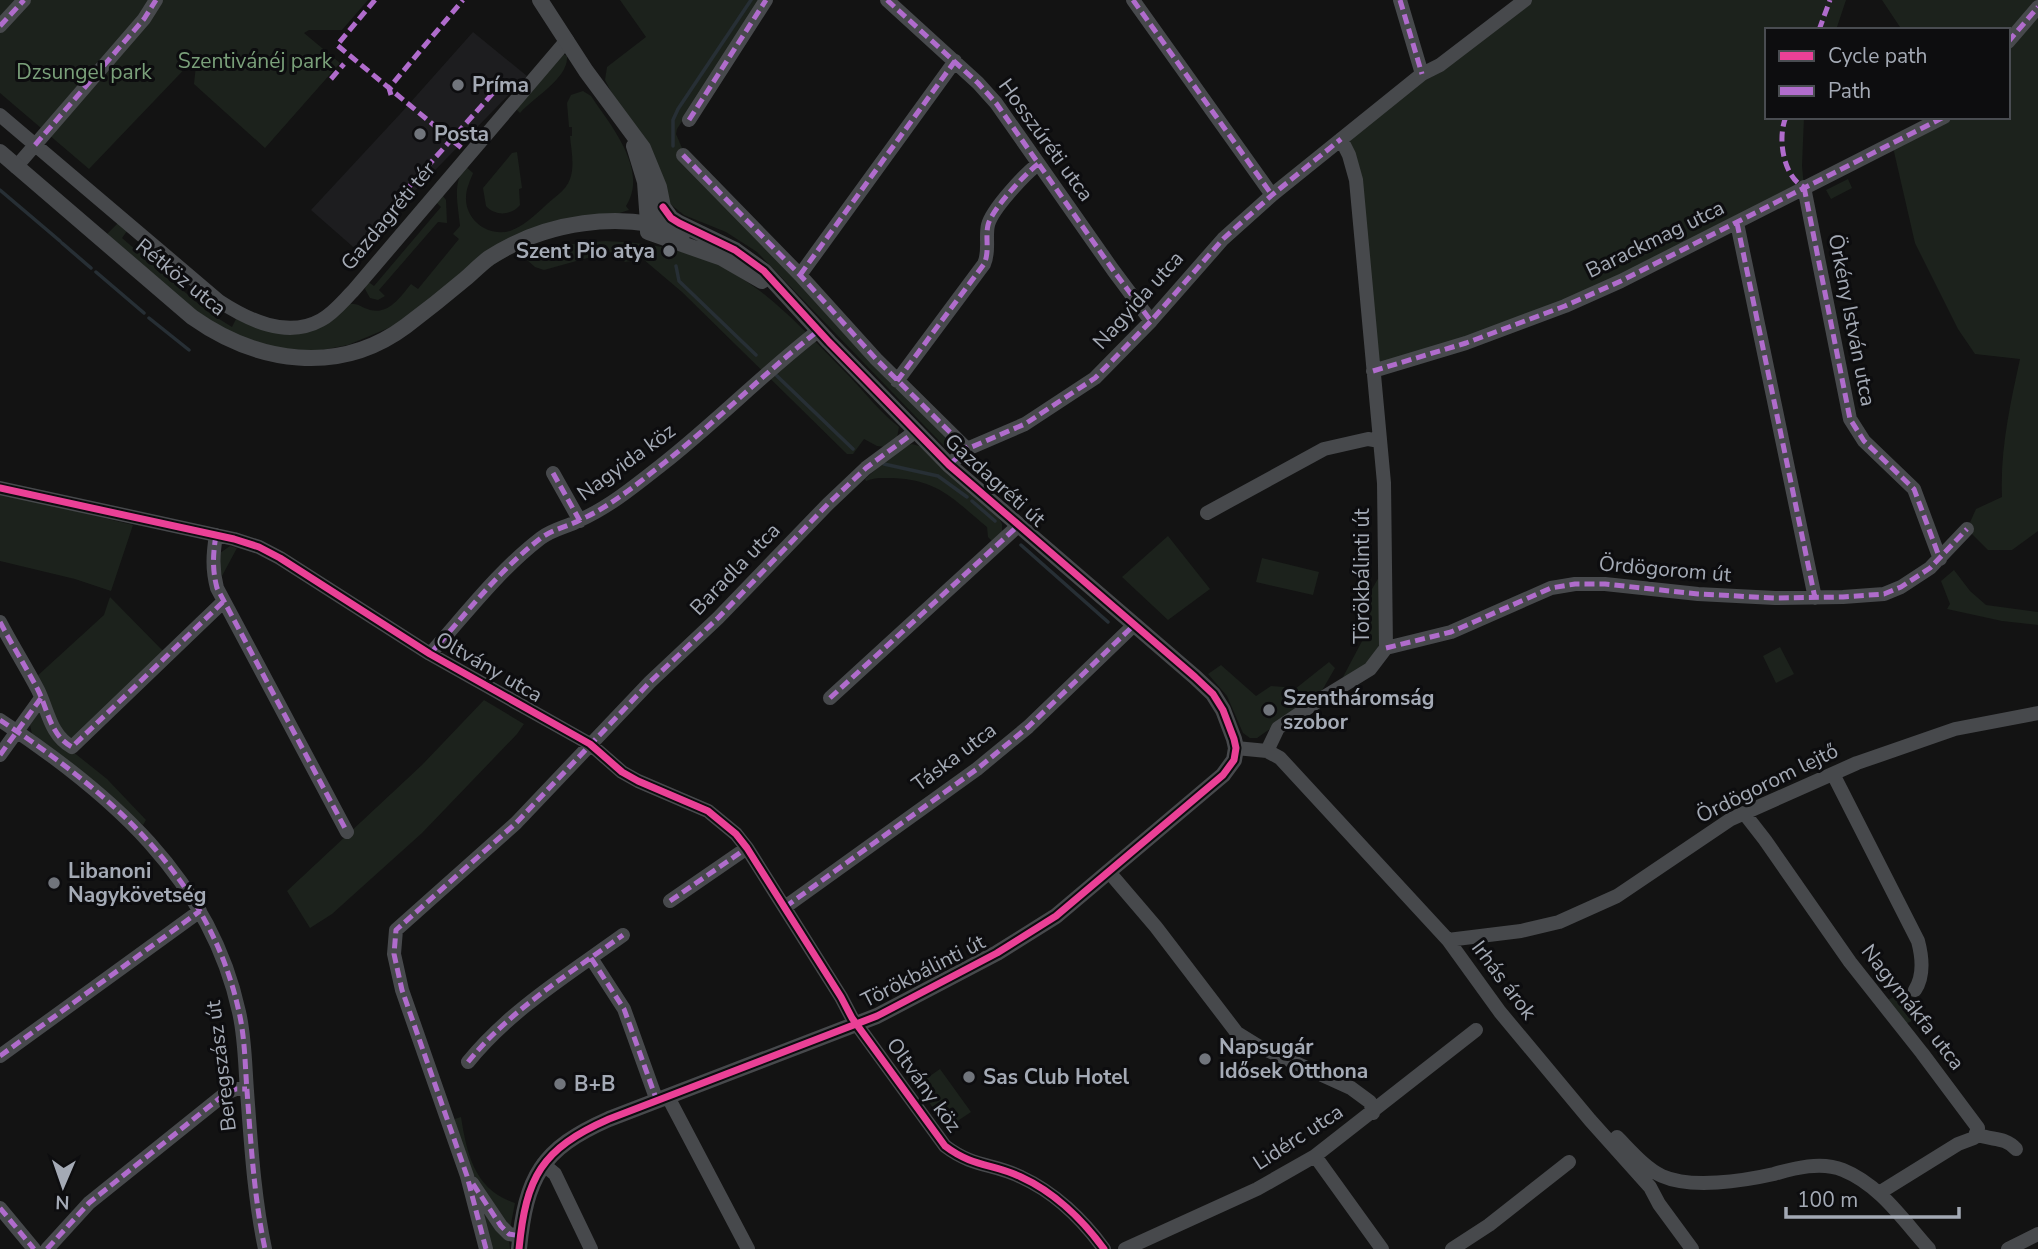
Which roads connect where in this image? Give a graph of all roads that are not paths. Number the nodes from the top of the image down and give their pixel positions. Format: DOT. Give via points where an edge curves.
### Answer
graph roads {
  1 [pos="24,0"];
  2 [pos="156,0"];
  3 [pos="540,0"];
  4 [pos="766,0"];
  5 [pos="887,0"];
  6 [pos="1133,0"];
  7 [pos="1400,0"];
  8 [pos="1525,0"];
  9 [pos="2038,7"];
  10 [pos="0,26"];
  11 [pos="567,40"];
  12 [pos="2010,40"];
  13 [pos="955,61"];
  14 [pos="1422,74"];
  15 [pos="0,115"];
  16 [pos="1940,119"];
  17 [pos="689,120"];
  18 [pos="631,134"];
  19 [pos="1341,139"];
  20 [pos="35,145"];
  21 [pos="0,152"];
  22 [pos="683,155"];
  23 [pos="639,164"];
  24 [pos="1038,164"];
  25 [pos="16,167"];
  26 [pos="1804,187"];
  27 [pos="1272,195"];
  28 [pos="663,207"];
  29 [pos="618,222"];
  30 [pos="1737,223"];
  31 [pos="652,227"];
  32 [pos="720,243"];
  33 [pos="469,275"];
  34 [pos="800,275"];
  35 [pos="792,303"];
  36 [pos="1151,321"];
  37 [pos="280,327"];
  38 [pos="818,331"];
  39 [pos="1373,371"];
  40 [pos="897,381"];
  41 [pos="916,431"];
  42 [pos="1380,441"];
  43 [pos="967,449"];
  44 [pos="949,465"];
  45 [pos="553,473"];
  46 [pos="0,488"];
  47 [pos="1207,513"];
  48 [pos="580,521"];
  49 [pos="1018,525"];
  50 [pos="1966,529"];
  51 [pos="216,535"];
  52 [pos="1940,559"];
  53 [pos="1815,598"];
  54 [pos="224,601"];
  55 [pos="0,622"];
  56 [pos="1134,625"];
  57 [pos="1386,648"];
  58 [pos="430,654"];
  59 [pos="41,698"];
  60 [pos="830,698"];
  61 [pos="2038,713"];
  62 [pos="0,720"];
  63 [pos="17,731"];
  64 [pos="590,744"];
  65 [pos="1236,748"];
  66 [pos="1267,751"];
  67 [pos="0,755"];
  68 [pos="1833,774"];
  69 [pos="1744,813"];
  70 [pos="347,832"];
  71 [pos="747,848"];
  72 [pos="1109,872"];
  73 [pos="670,901"];
  74 [pos="785,906"];
  75 [pos="200,912"];
  76 [pos="623,935"];
  77 [pos="1448,940"];
  78 [pos="591,958"];
  79 [pos="1915,990"];
  80 [pos="857,1025"];
  81 [pos="1476,1030"];
  82 [pos="0,1056"];
  83 [pos="468,1062"];
  84 [pos="247,1089"];
  85 [pos="662,1099"];
  86 [pos="1373,1112"];
  87 [pos="1590,1120"];
  88 [pos="1977,1134"];
  89 [pos="2016,1149"];
  90 [pos="1315,1156"];
  91 [pos="1569,1162"];
  92 [pos="543,1164"];
  93 [pos="467,1176"];
  94 [pos="1879,1192"];
  95 [pos="0,1208"];
  96 [pos="2032,1241"];
  97 [pos="520,1242"];
  98 [pos="34,1249"];
  99 [pos="47,1249"];
  100 [pos="268,1249"];
  101 [pos="486,1249"];
  102 [pos="591,1249"];
  103 [pos="748,1249"];
  104 [pos="1104,1249"];
  105 [pos="1125,1249"];
  106 [pos="1382,1249"];
  107 [pos="1452,1249"];
  108 [pos="1692,1249"];
  109 [pos="1929,1249"];
  110 [pos="2008,1249"];
  1 -- 10 [label="street"];
  2 -- 20 [label="street"];
  3 -- 11 [label="street"];
  4 -- 17 [label="street"];
  5 -- 13 [label="street, Hosszúréti utca"];
  6 -- 27 [label="street"];
  7 -- 14 [label="street"];
  8 -- 14 [label="street"];
  9 -- 12 [label="street"];
  11 -- 18 [label="street"];
  11 -- 37 [label="street, Gazdagréti tér" via="332,312 309,325"];
  13 -- 24 [label="street, Hosszúréti utca" via="996,103"];
  13 -- 34 [label="street"];
  14 -- 19 [label="street"];
  15 -- 20 [label="street, Rétköz utca"];
  16 -- 26 [label="street, Barackmag utca"];
  18 -- 23 [label="street"];
  18 -- 28 [label="street" via="652,164"];
  19 -- 27 [label="street, Nagyida utca"];
  19 -- 39 [label="street, Törökbálinti út" via="1356,180"];
  20 -- 25 [label="street"];
  20 -- 37 [label="street, Rétköz utca" via="219,302"];
  21 -- 25 [label="street, Rétköz utca"];
  22 -- 34 [label="street, Gazdagréti út"];
  23 -- 29 [label="street" via="638,201"];
  23 -- 31 [label="street"];
  24 -- 36 [label="street, Hosszúréti utca"];
  24 -- 40 [label="street" via="991,218 984,264"];
  25 -- 33 [label="street, Rétköz utca" via="192,317 229,340 270,355 331,356 376,343 404,327"];
  26 -- 30 [label="street, Barackmag utca"];
  26 -- 52 [label="street, Örkény István utca" via="1850,419 1864,441 1914,489"];
  27 -- 36 [label="street, Nagyida utca" via="1223,239"];
  28 -- 31 [label="street"];
  28 -- 32 [label="street, Gazdagréti út" via="671,218"];
  29 -- 31 [label="street, Rétköz utca"];
  29 -- 33 [label="street, Rétköz utca" via="554,229 498,254"];
  30 -- 39 [label="street, Barackmag utca" via="1565,306"];
  30 -- 53 [label="street"];
  31 -- 32 [label="street, Gazdagréti út"];
  31 -- 33 [label="street, Rétköz utca" via="567,235"];
  31 -- 35 [label="street, Gazdagréti út" via="733,263"];
  32 -- 35 [label="street, Gazdagréti út" via="764,271"];
  34 -- 40 [label="street, Gazdagréti út"];
  35 -- 38 [label="street, Gazdagréti út"];
  36 -- 43 [label="street, Nagyida utca" via="1073,393 1025,424"];
  38 -- 41 [label="street, Gazdagréti út"];
  38 -- 48 [label="street, Nagyida köz" via="683,448"];
  39 -- 42 [label="street, Törökbálinti út"];
  40 -- 43 [label="street, Gazdagréti út"];
  41 -- 44 [label="street, Gazdagréti út"];
  41 -- 64 [label="street, Baradla utca" via="828,504"];
  42 -- 47 [label="street" via="1368,439 1324,449"];
  42 -- 57 [label="street, Törökbálinti út"];
  43 -- 44 [label="street, Nagyida utca"];
  44 -- 49 [label="street, Gazdagréti út"];
  45 -- 48 [label="street"];
  46 -- 51 [label="street, Oltvány utca"];
  48 -- 58 [label="street, Nagyida köz" via="554,530 530,548"];
  49 -- 56 [label="street, Gazdagréti út"];
  49 -- 60 [label="street"];
  50 -- 52 [label="street, Ördögorom út"];
  51 -- 54 [label="street" via="213,574"];
  51 -- 58 [label="street, Oltvány utca" via="280,558"];
  52 -- 53 [label="street, Ördögorom út" via="1892,591"];
  53 -- 57 [label="street, Ördögorom út" via="1575,584 1551,588 1451,632"];
  54 -- 59 [label="street" via="72,747 56,732"];
  54 -- 70 [label="street"];
  55 -- 59 [label="street"];
  56 -- 65 [label="street, Gazdagréti út" via="1213,694"];
  56 -- 74 [label="street, Táska utca" via="1028,727 977,769"];
  57 -- 66 [label="street, Törökbálinti út" via="1370,669 1278,729"];
  58 -- 64 [label="street, Oltvány utca"];
  59 -- 63 [label="street"];
  61 -- 68 [label="street, Ördögorom lejtő" via="1955,729"];
  62 -- 63 [label="street, Beregszász út"];
  63 -- 67 [label="street"];
  63 -- 75 [label="street, Beregszász út" via="135,825 162,854"];
  64 -- 71 [label="street, Oltvány utca" via="622,772 708,811"];
  64 -- 93 [label="street, Baradla utca" via="516,823 396,930 394,954 402,990"];
  65 -- 66 [label="street"];
  65 -- 72 [label="street, Törökbálinti út" via="1223,775"];
  66 -- 77 [label="street, Irhás árok" via="1280,758"];
  68 -- 69 [label="street, Ördögorom lejtő"];
  68 -- 79 [label="street" via="1918,941 1920,974"];
  69 -- 77 [label="street, Ördögorom lejtő" via="1617,896 1588,909 1538,928"];
  69 -- 88 [label="street, Nagymákfa utca" via="1850,962 1975,1123"];
  71 -- 73 [label="street"];
  71 -- 74 [label="street, Oltvány utca"];
  72 -- 80 [label="street, Törökbálinti út" via="1026,936"];
  72 -- 86 [label="street" via="1237,1033 1363,1094"];
  74 -- 80 [label="street, Oltvány utca"];
  75 -- 82 [label="street"];
  75 -- 84 [label="street, Beregszász út" via="239,1013"];
  76 -- 78 [label="street"];
  77 -- 87 [label="street, Irhás árok" via="1500,1012"];
  78 -- 83 [label="street" via="511,1017"];
  78 -- 85 [label="street" via="624,1009"];
  80 -- 85 [label="street, Törökbálinti út"];
  80 -- 104 [label="street, Oltvány köz" via="945,1146 967,1160 1021,1176 1044,1190 1092,1232"];
  81 -- 86 [label="street, Lidérc utca"];
  84 -- 99 [label="street" via="226,1093 89,1203"];
  84 -- 100 [label="street, Beregszász út" via="256,1198"];
  85 -- 92 [label="street, Törökbálinti út" via="588,1128 562,1144"];
  85 -- 103 [label="street"];
  86 -- 90 [label="street, Lidérc utca"];
  87 -- 94 [label="street" via="1601,1123 1651,1169 1669,1178 1722,1181 1822,1166 1844,1170"];
  87 -- 108 [label="street, Irhás árok" via="1650,1187"];
  88 -- 89 [label="street" via="2010,1142"];
  88 -- 94 [label="street"];
  90 -- 105 [label="street, Lidérc utca" via="1257,1189"];
  90 -- 106 [label="street"];
  91 -- 107 [label="street"];
  92 -- 97 [label="street, Törökbálinti út" via="527,1197"];
  92 -- 102 [label="street" via="555,1174"];
  93 -- 97 [label="street" via="501,1226"];
  93 -- 101 [label="street"];
  94 -- 109 [label="street"];
  95 -- 98 [label="street"];
  96 -- 110 [label="street"];
}
